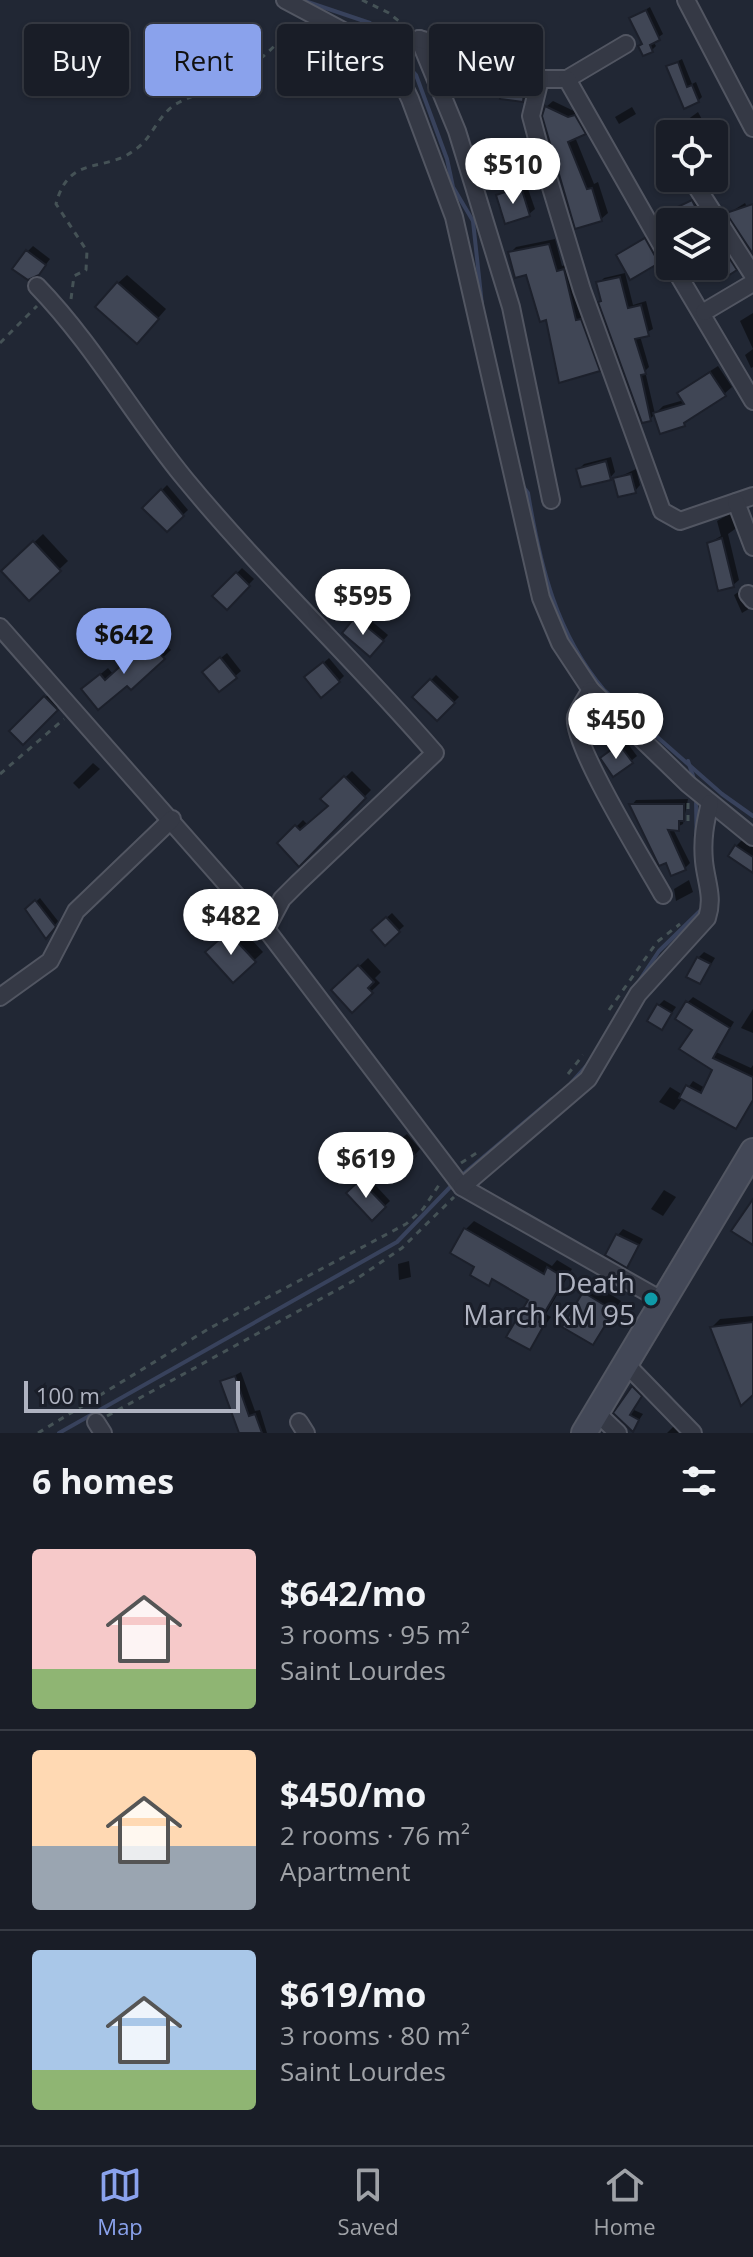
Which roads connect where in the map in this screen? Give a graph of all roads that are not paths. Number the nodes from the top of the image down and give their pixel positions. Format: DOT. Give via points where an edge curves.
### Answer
graph roads {
  1 [pos="285,0"];
  2 [pos="686,0"];
  3 [pos="429,42"];
  4 [pos="626,44"];
  5 [pos="429,63"];
  6 [pos="543,79"];
  7 [pos="567,79"];
  8 [pos="443,96"];
  9 [pos="536,96"];
  10 [pos="753,128"];
  11 [pos="700,192"];
  12 [pos="656,235"];
  13 [pos="753,275"];
  14 [pos="682,280"];
  15 [pos="753,283"];
  16 [pos="42,291"];
  17 [pos="704,312"];
  18 [pos="753,401"];
  19 [pos="753,496"];
  20 [pos="551,500"];
  21 [pos="736,502"];
  22 [pos="753,547"];
  23 [pos="1,630"];
  24 [pos="591,690"];
  25 [pos="706,799"];
  26 [pos="172,819"];
  27 [pos="753,837"];
  28 [pos="663,895"];
  29 [pos="266,929"];
  30 [pos="0,997"];
  31 [pos="753,1151"];
  32 [pos="458,1182"];
  33 [pos="663,1301"];
  34 [pos="626,1364"];
  35 [pos="590,1423"];
  36 [pos="618,1433"];
  37 [pos="693,1433"];
  1 -- 24 [label="street" via="379,50 394,66 410,99 454,217 541,598 560,643"];
  2 -- 10 [label="street"];
  3 -- 5 [label="street" via="419,39"];
  4 -- 7 [label="street"];
  6 -- 7 [label="street"];
  7 -- 12 [label="street"];
  8 -- 20 [label="street" via="511,307"];
  9 -- 21 [label="street" via="531,116 582,290 662,511 680,521"];
  11 -- 13 [label="street"];
  14 -- 17 [label="street"];
  15 -- 17 [label="street"];
  16 -- 29 [label="street" via="69,319 183,476 257,563 435,753 282,899"];
  17 -- 18 [label="street"];
  19 -- 21 [label="street"];
  21 -- 22 [label="street"];
  23 -- 26 [label="street"];
  24 -- 25 [label="street"];
  24 -- 28 [label="street" via="576,717 576,728"];
  25 -- 27 [label="street"];
  25 -- 32 [label="street" via="704,866 712,903 707,918 638,994 588,1079"];
  26 -- 29 [label="street"];
  26 -- 30 [label="street" via="76,911 50,961"];
  29 -- 32 [label="street"];
  31 -- 33 [label="main road"];
  32 -- 33 [label="street" via="497,1210"];
  33 -- 34 [label="main road"];
  34 -- 35 [label="main road"];
  34 -- 37 [label="street"];
  35 -- 36 [label="street"];
}
